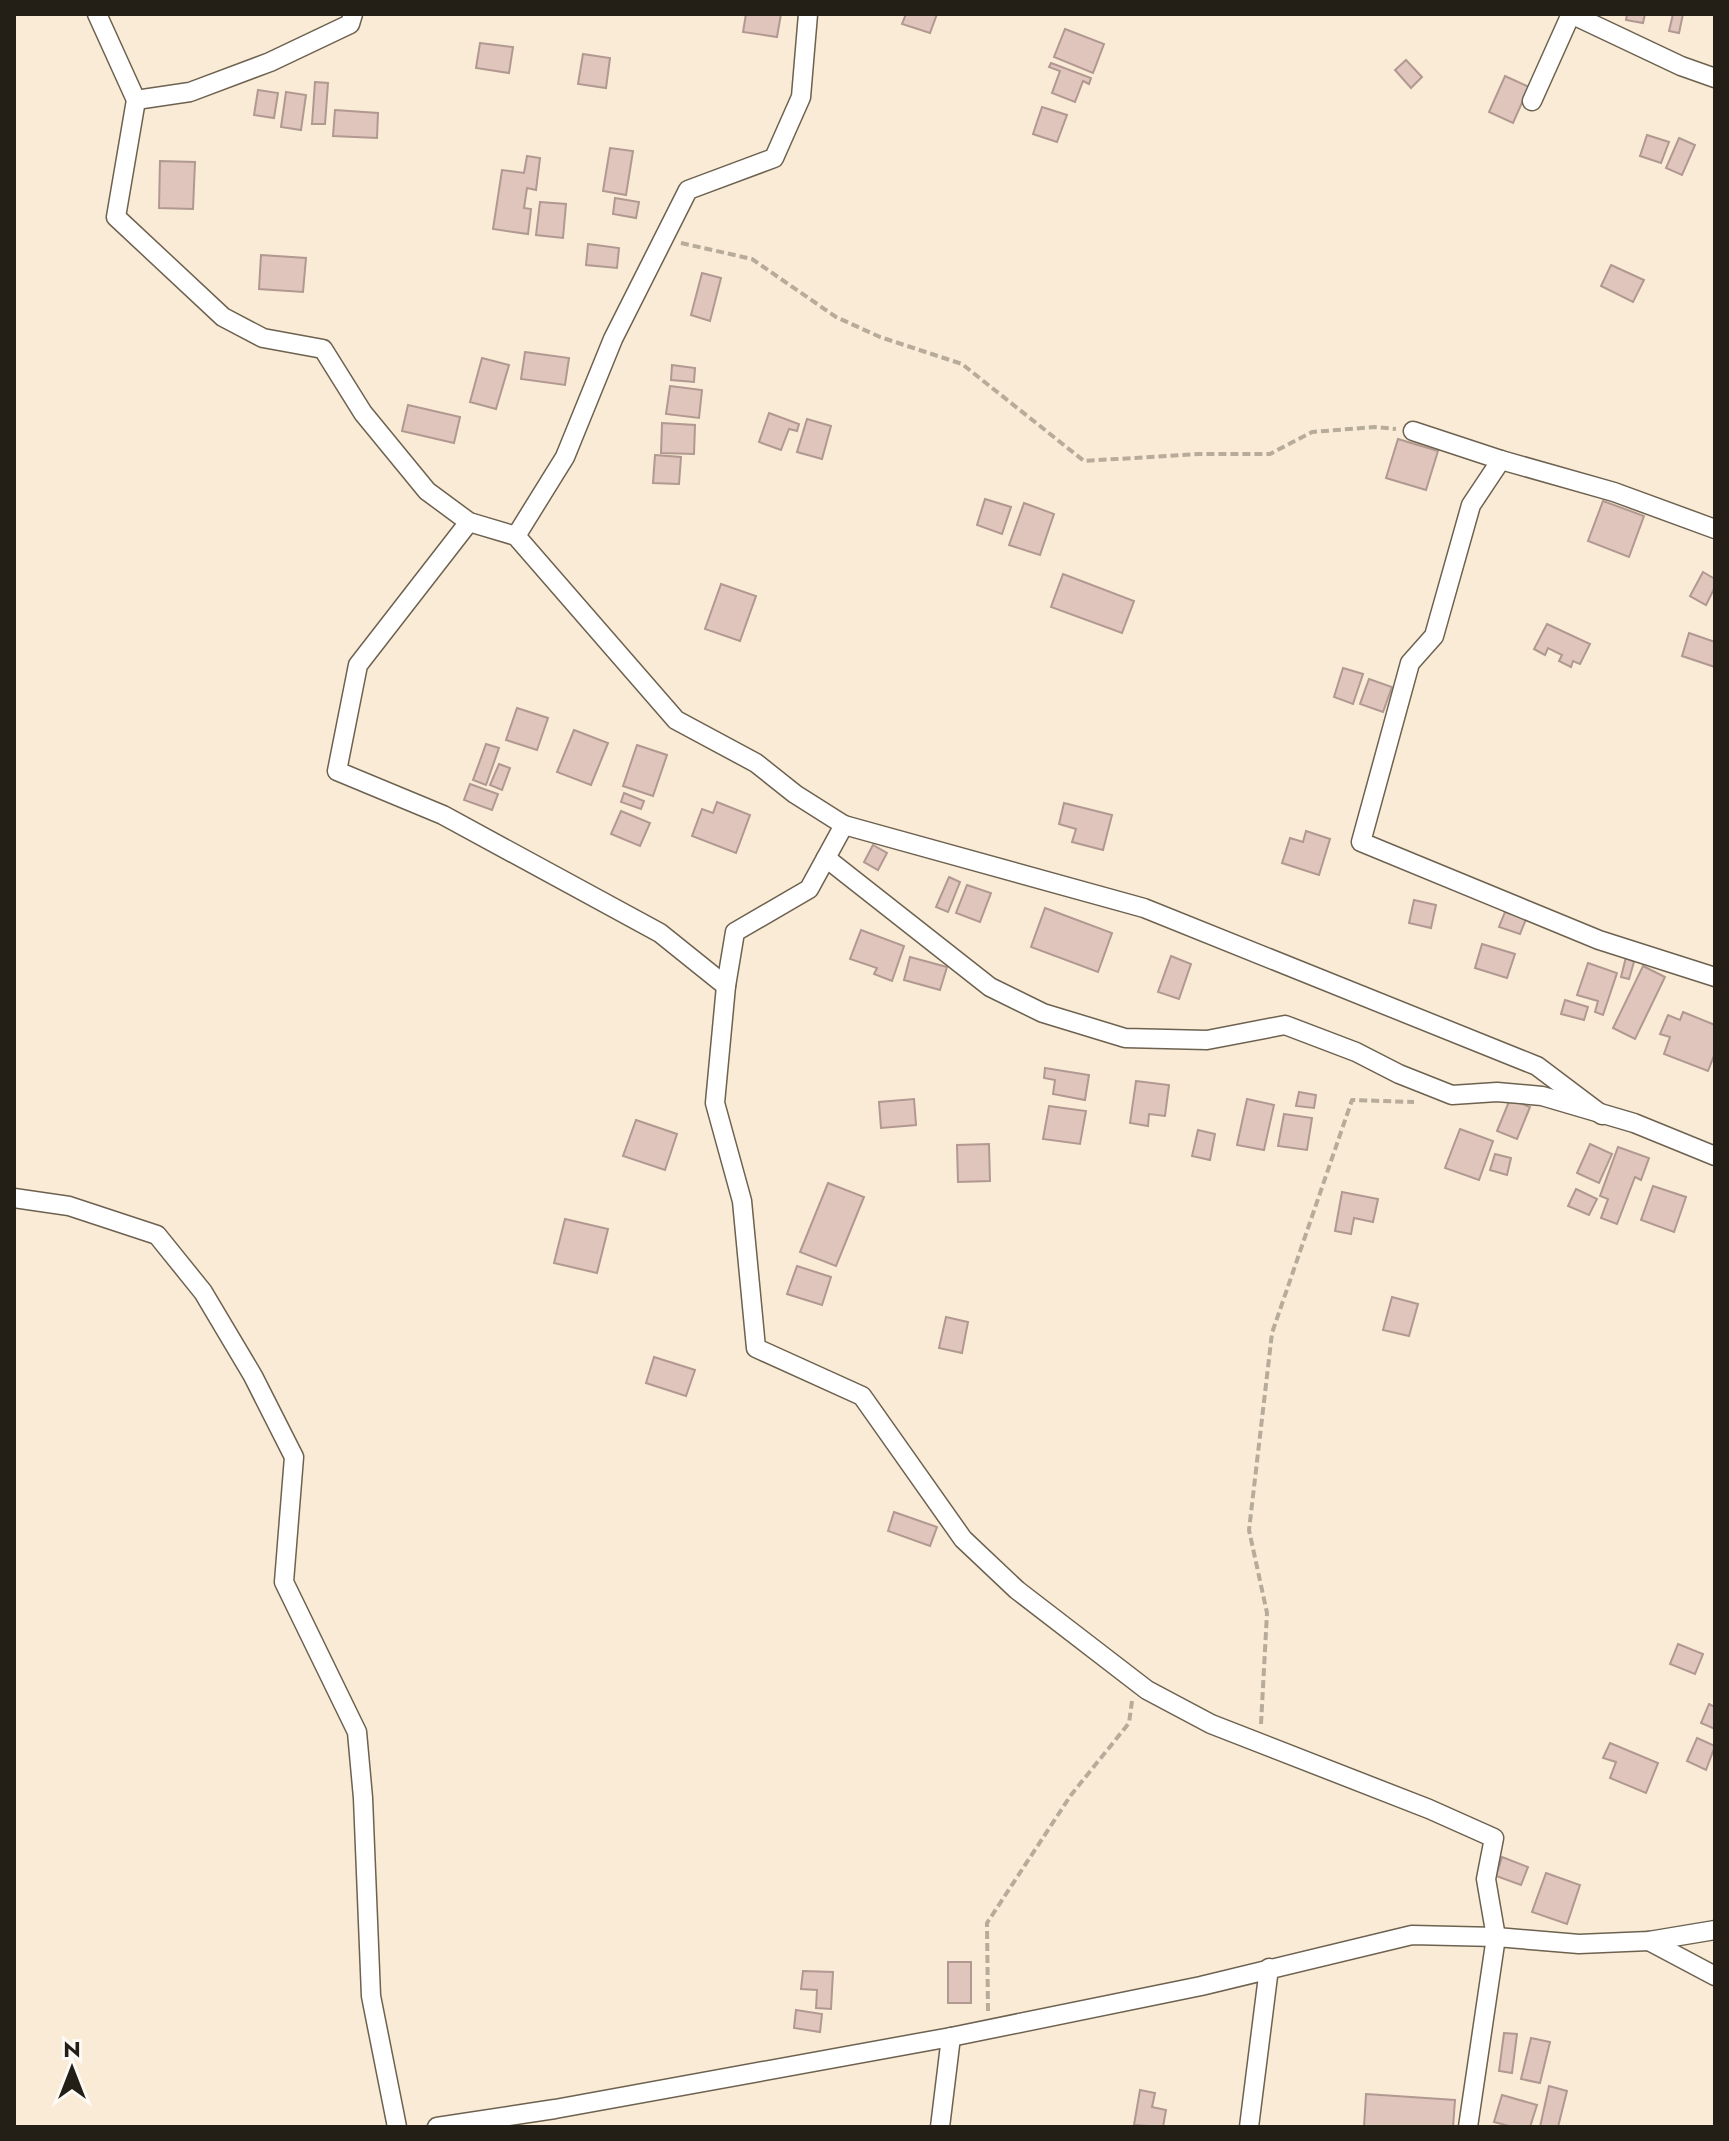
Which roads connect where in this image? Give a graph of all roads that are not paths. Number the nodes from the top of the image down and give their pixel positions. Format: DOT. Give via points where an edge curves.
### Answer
graph roads {
  1 [pos="97,14"];
  2 [pos="353,14"];
  3 [pos="808,14"];
  4 [pos="1571,14"];
  5 [pos="1715,78"];
  6 [pos="136,100"];
  7 [pos="1532,101"];
  8 [pos="1413,431"];
  9 [pos="1501,460"];
  10 [pos="469,522"];
  11 [pos="1715,529"];
  12 [pos="516,536"];
  13 [pos="844,825"];
  14 [pos="826,858"];
  15 [pos="1715,977"];
  16 [pos="726,986"];
  17 [pos="1602,1115"];
  18 [pos="1715,1156"];
  19 [pos="14,1198"];
  20 [pos="1715,1930"];
  21 [pos="1496,1937"];
  22 [pos="1649,1941"];
  23 [pos="1269,1968"];
  24 [pos="1715,1976"];
  25 [pos="951,2037"];
  26 [pos="397,2127"];
  27 [pos="437,2127"];
  28 [pos="940,2127"];
  29 [pos="1249,2127"];
  30 [pos="1468,2127"];
  1 -- 6 [label="street"];
  2 -- 6 [label="street" via="350,24 270,62 190,92"];
  3 -- 12 [label="street" via="801,97 774,158 688,190 613,339 565,457"];
  4 -- 5 [label="street"];
  4 -- 7 [label="street"];
  6 -- 10 [label="street" via="116,217 223,317 263,338 323,349 363,413 427,491"];
  8 -- 9 [label="street"];
  9 -- 11 [label="street" via="1614,492"];
  9 -- 15 [label="street" via="1471,505 1434,636 1410,663 1361,842 1599,940"];
  10 -- 12 [label="street"];
  10 -- 16 [label="street" via="358,665 337,771 443,815 660,933"];
  12 -- 13 [label="street" via="676,720 756,763"];
  13 -- 14 [label="street"];
  13 -- 17 [label="street" via="1144,908 1537,1066"];
  14 -- 16 [label="street" via="809,889 735,932"];
  14 -- 17 [label="street" via="990,987 1043,1013 1125,1038 1207,1040 1285,1025 1452,1095 1542,1096"];
  16 -- 21 [label="street" via="715,1103 742,1201 756,1348 862,1396 963,1539 1017,1590 1147,1690 1211,1724 1494,1838 1486,1879"];
  17 -- 18 [label="street"];
  19 -- 26 [label="street" via="69,1206 157,1235 203,1292 294,1457 284,1582 357,1732 371,1996"];
  20 -- 22 [label="street"];
  21 -- 22 [label="street" via="1579,1944"];
  21 -- 23 [label="street" via="1412,1935"];
  21 -- 30 [label="street"];
  22 -- 24 [label="street"];
  23 -- 25 [label="street"];
  23 -- 29 [label="street"];
  25 -- 27 [label="street"];
  25 -- 28 [label="street"];
}
